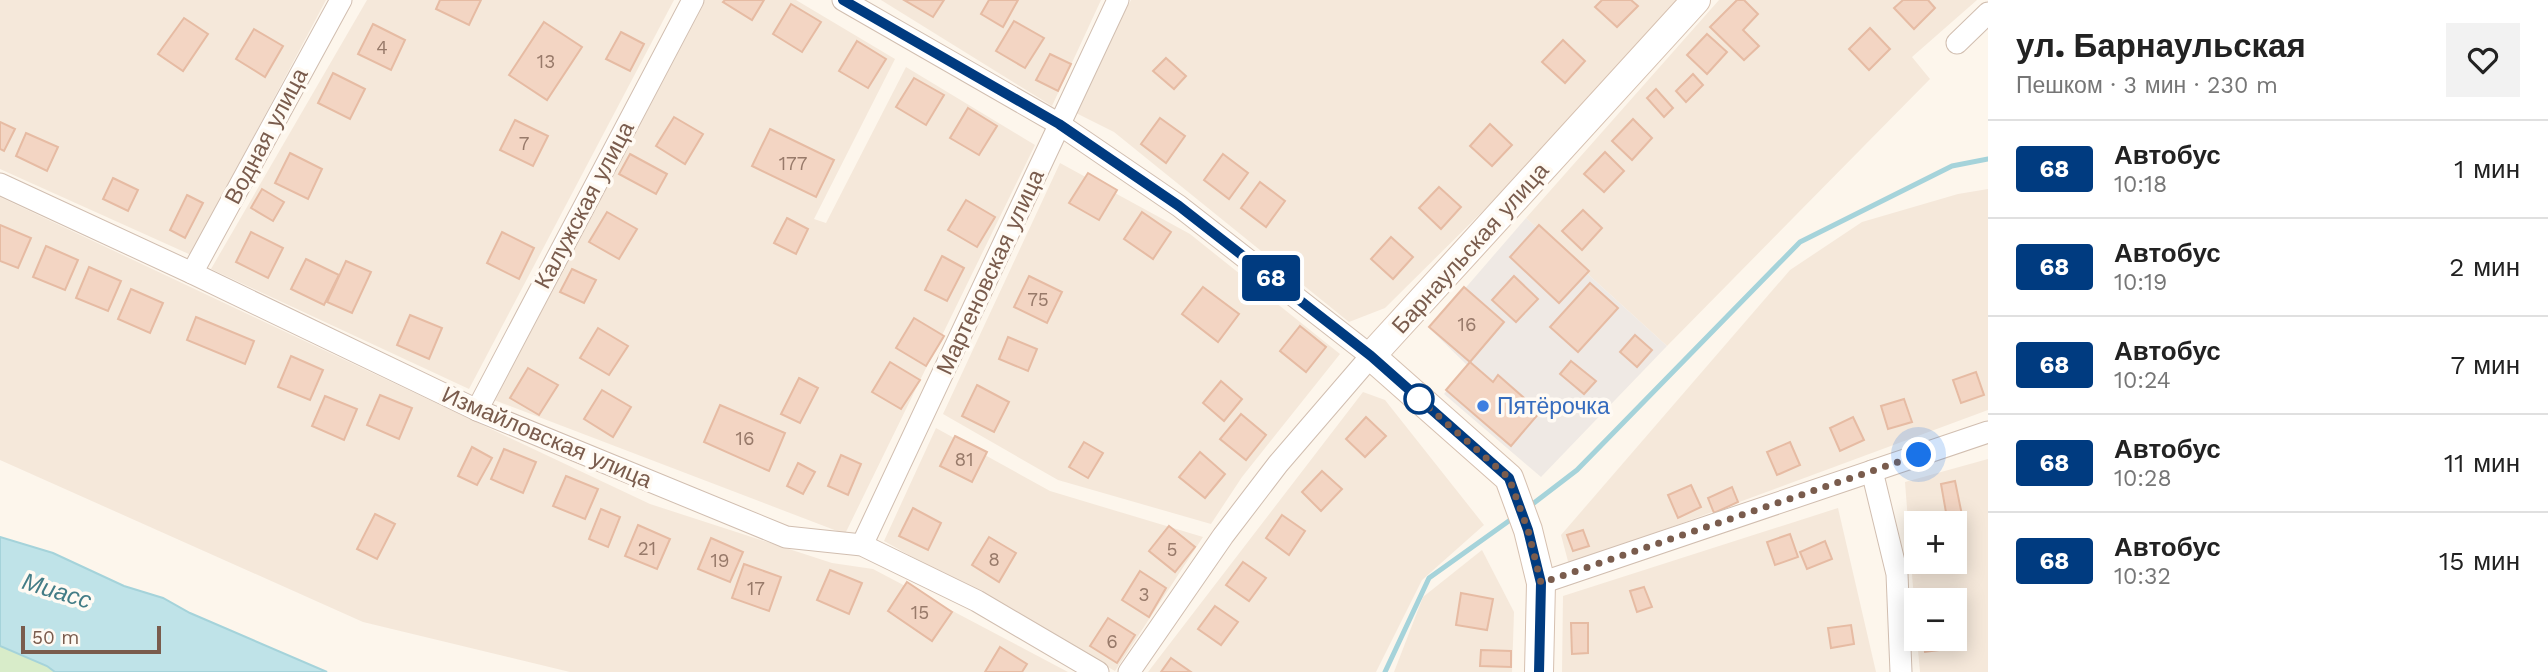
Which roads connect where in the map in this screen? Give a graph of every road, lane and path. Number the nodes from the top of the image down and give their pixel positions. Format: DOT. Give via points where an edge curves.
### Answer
graph roads {
  1 [pos="341,0"];
  2 [pos="693,0"];
  3 [pos="843,0"];
  4 [pos="1118,0"];
  5 [pos="1696,0"];
  6 [pos="1988,13"];
  7 [pos="1957,43"];
  8 [pos="1059,124"];
  9 [pos="0,184"];
  10 [pos="192,273"];
  11 [pos="1371,356"];
  12 [pos="477,410"];
  13 [pos="1988,432"];
  14 [pos="1872,471"];
  15 [pos="862,545"];
  16 [pos="1541,583"];
  17 [pos="1098,672"];
  18 [pos="1129,672"];
  19 [pos="1539,672"];
  20 [pos="1901,672"];
  1 -- 10 [label="street, Водная улица"];
  2 -- 12 [label="street, Калужская улица"];
  3 -- 8 [label="street"];
  4 -- 8 [label="street, Мартеновская улица"];
  5 -- 11 [label="street, Барнаульская улица"];
  6 -- 7 [label="street"];
  8 -- 11 [label="street" via="1179,206"];
  8 -- 15 [label="street, Мартеновская улица"];
  9 -- 10 [label="street, Измайловская улица"];
  10 -- 12 [label="street, Измайловская улица"];
  11 -- 16 [label="street" via="1509,478"];
  11 -- 18 [label="street, Барнаульская улица" via="1278,464"];
  12 -- 15 [label="street, Измайловская улица" via="786,537"];
  13 -- 14 [label="street"];
  14 -- 16 [label="street"];
  14 -- 20 [label="street" via="1897,574"];
  15 -- 17 [label="street, Измайловская улица" via="977,601"];
  16 -- 19 [label="street"];
}
